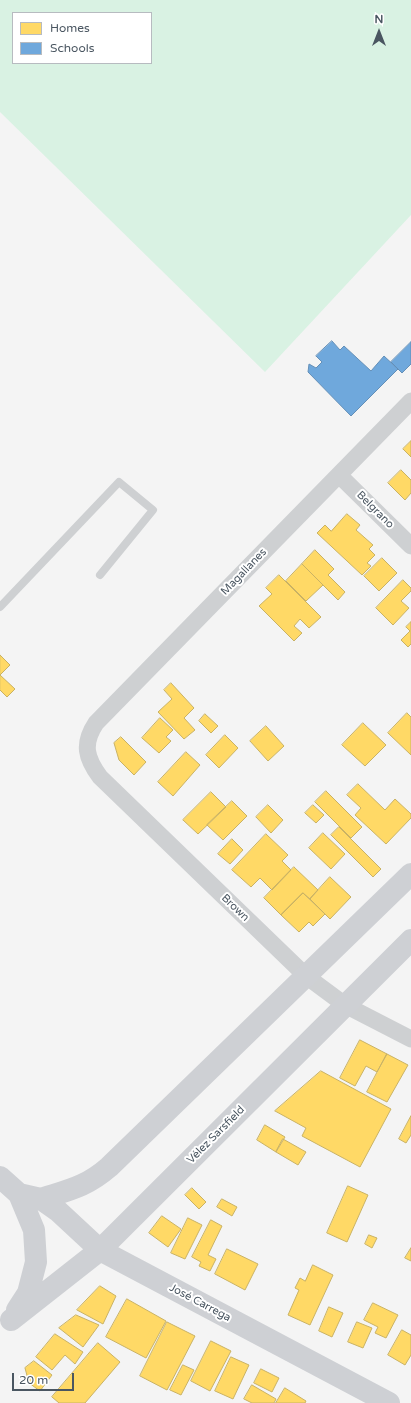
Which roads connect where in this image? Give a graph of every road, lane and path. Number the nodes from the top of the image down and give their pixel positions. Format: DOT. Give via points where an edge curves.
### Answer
graph roads {
  1 [pos="411,401"];
  2 [pos="339,475"];
  3 [pos="411,546"];
  4 [pos="100,575"];
  5 [pos="0,607"];
  6 [pos="87,747"];
  7 [pos="411,874"];
  8 [pos="411,940"];
  9 [pos="306,976"];
  10 [pos="345,1005"];
  11 [pos="411,1039"];
  12 [pos="0,1178"];
  13 [pos="18,1194"];
  14 [pos="41,1199"];
  15 [pos="100,1250"];
  16 [pos="6,1324"];
  17 [pos="389,1403"];
  1 -- 2 [label="street, Magallanes"];
  2 -- 3 [label="street, Belgrano"];
  2 -- 6 [label="street, Magallanes" via="96,723 90,731"];
  4 -- 5 [label="lane" via="153,510 119,482"];
  6 -- 9 [label="street, Brown" via="92,766 100,777"];
  7 -- 9 [label="street"];
  8 -- 10 [label="street, Vélez Sarsfield"];
  9 -- 10 [label="street, Brown"];
  9 -- 14 [label="street" via="96,1178"];
  10 -- 11 [label="street, Brown"];
  10 -- 15 [label="street, Vélez Sarsfield"];
  12 -- 13 [label="street"];
  13 -- 14 [label="street, José Carrega"];
  13 -- 16 [label="street" via="34,1230 36,1262 28,1293"];
  14 -- 15 [label="street, José Carrega"];
  15 -- 16 [label="street, Vélez Sarsfield"];
  15 -- 17 [label="street, José Carrega"];
}
